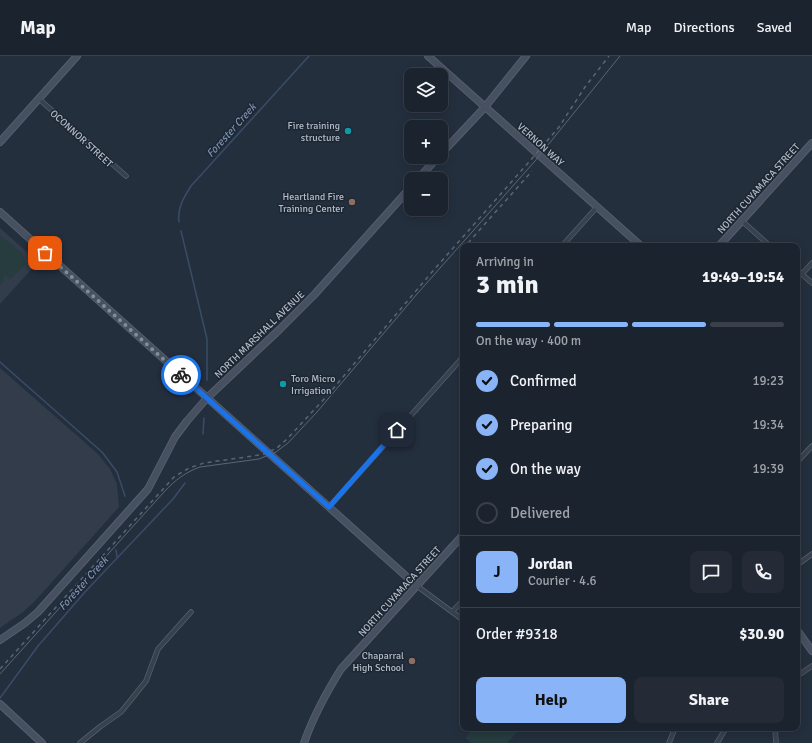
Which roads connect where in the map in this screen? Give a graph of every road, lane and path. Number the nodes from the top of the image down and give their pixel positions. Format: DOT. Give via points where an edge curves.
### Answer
graph roads {
  1 [pos="77,56"];
  2 [pos="428,56"];
  3 [pos="526,56"];
  4 [pos="39,99"];
  5 [pos="485,106"];
  6 [pos="0,142"];
  7 [pos="812,143"];
  8 [pos="448,146"];
  9 [pos="432,164"];
  10 [pos="424,172"];
  11 [pos="126,176"];
  12 [pos="404,195"];
  13 [pos="597,207"];
  14 [pos="0,212"];
  15 [pos="742,221"];
  16 [pos="565,243"];
  17 [pos="638,243"];
  18 [pos="722,243"];
  19 [pos="767,243"];
  20 [pos="812,263"];
  21 [pos="802,274"];
  22 [pos="812,283"];
  23 [pos="460,360"];
  24 [pos="207,398"];
  25 [pos="812,446"];
  26 [pos="800,459"];
  27 [pos="329,507"];
  28 [pos="460,538"];
  29 [pos="812,554"];
  30 [pos="800,563"];
  31 [pos="417,586"];
  32 [pos="460,603"];
  33 [pos="191,612"];
  34 [pos="452,612"];
  35 [pos="460,618"];
  36 [pos="800,634"];
  37 [pos="0,640"];
  38 [pos="812,651"];
  39 [pos="812,666"];
  40 [pos="800,674"];
  41 [pos="0,704"];
  42 [pos="674,731"];
  43 [pos="724,731"];
  44 [pos="775,731"];
  45 [pos="42,743"];
  46 [pos="80,743"];
  47 [pos="304,743"];
  48 [pos="669,743"];
  49 [pos="717,743"];
  50 [pos="776,743"];
  1 -- 4 [label="main road"];
  2 -- 5 [label="main road, VERNON WAY"];
  3 -- 5 [label="main road"];
  4 -- 6 [label="main road"];
  4 -- 11 [label="street, OCONNOR STREET"];
  5 -- 8 [label="main road"];
  5 -- 13 [label="main road, VERNON WAY"];
  7 -- 15 [label="main road, NORTH CUYAMACA STREET"];
  9 -- 10 [label="main road"];
  12 -- 24 [label="main road, NORTH MARSHALL AVENUE" via="314,295"];
  13 -- 16 [label="street"];
  13 -- 17 [label="main road, VERNON WAY"];
  14 -- 24 [label="main road"];
  15 -- 18 [label="main road, NORTH CUYAMACA STREET"];
  15 -- 19 [label="street"];
  20 -- 21 [label="street"];
  21 -- 22 [label="street"];
  23 -- 27 [label="street"];
  24 -- 27 [label="main road"];
  24 -- 37 [label="main road, NORTH MARSHALL AVENUE" via="175,437 148,489 38,612"];
  25 -- 26 [label="street"];
  27 -- 31 [label="main road"];
  28 -- 31 [label="main road, NORTH CUYAMACA STREET"];
  29 -- 30 [label="street"];
  31 -- 34 [label="street"];
  31 -- 47 [label="main road, NORTH CUYAMACA STREET" via="341,670 312,720"];
  32 -- 34 [label="street"];
  33 -- 46 [label="street" via="158,649 146,681 121,712"];
  34 -- 35 [label="street"];
  36 -- 38 [label="main road"];
  39 -- 40 [label="street"];
  41 -- 45 [label="main road"];
  42 -- 48 [label="street"];
  43 -- 49 [label="street"];
  44 -- 50 [label="street"];
}
